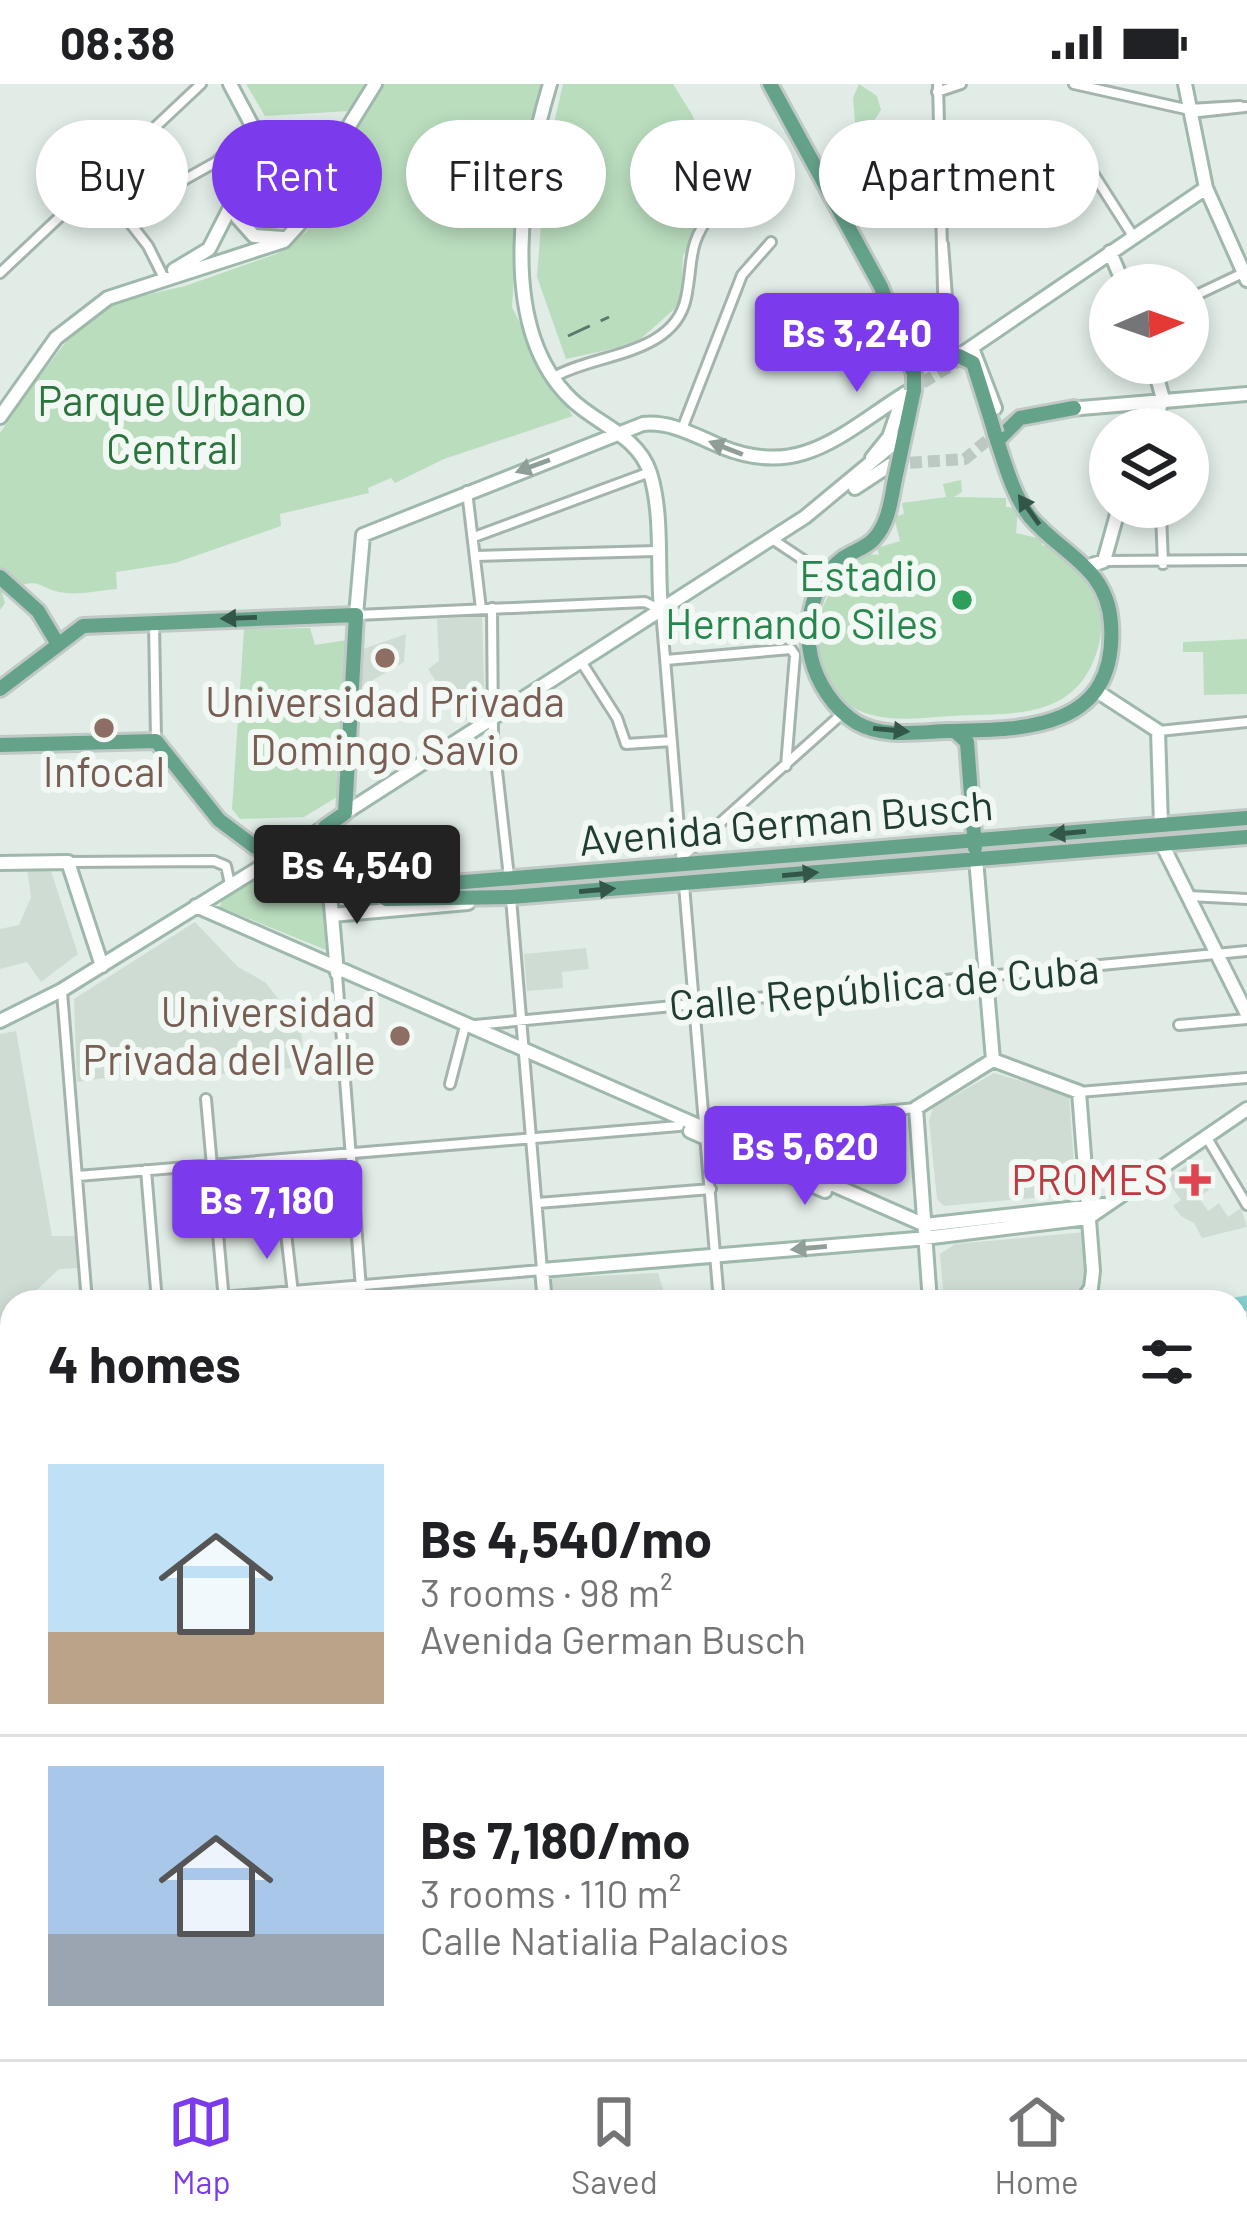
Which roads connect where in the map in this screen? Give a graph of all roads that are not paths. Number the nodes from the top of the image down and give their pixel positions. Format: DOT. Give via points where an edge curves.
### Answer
graph roads {
  1 [pos="201,84"];
  2 [pos="230,84"];
  3 [pos="374,84"];
  4 [pos="550,84"];
  5 [pos="770,84"];
  6 [pos="961,84"];
  7 [pos="1074,84"];
  8 [pos="1185,84"];
  9 [pos="938,88"];
  10 [pos="1188,110"];
  11 [pos="251,120"];
  12 [pos="352,120"];
  13 [pos="936,120"];
  14 [pos="212,164"];
  15 [pos="1099,184"];
  16 [pos="1206,188"];
  17 [pos="219,228"];
  18 [pos="244,228"];
  19 [pos="295,228"];
  20 [pos="703,228"];
  21 [pos="942,228"];
  22 [pos="290,236"];
  23 [pos="1133,236"];
  24 [pos="771,242"];
  25 [pos="943,243"];
  26 [pos="1110,252"];
  27 [pos="1115,264"];
  28 [pos="0,273"];
  29 [pos="1245,276"];
  30 [pos="163,277"];
  31 [pos="1209,291"];
  32 [pos="896,320"];
  33 [pos="944,329"];
  34 [pos="966,352"];
  35 [pos="554,377"];
  36 [pos="1159,384"];
  37 [pos="910,388"];
  38 [pos="1247,394"];
  39 [pos="1163,399"];
  40 [pos="1074,408"];
  41 [pos="1159,408"];
  42 [pos="1020,413"];
  43 [pos="0,417"];
  44 [pos="599,422"];
  45 [pos="682,430"];
  46 [pos="615,431"];
  47 [pos="906,432"];
  48 [pos="996,437"];
  49 [pos="599,441"];
  50 [pos="895,466"];
  51 [pos="650,472"];
  52 [pos="467,490"];
  53 [pos="818,508"];
  54 [pos="805,518"];
  55 [pos="1110,528"];
  56 [pos="1162,528"];
  57 [pos="474,537"];
  58 [pos="772,538"];
  59 [pos="657,551"];
  60 [pos="476,556"];
  61 [pos="1247,560"];
  62 [pos="808,563"];
  63 [pos="1096,563"];
  64 [pos="1163,565"];
  65 [pos="0,577"];
  66 [pos="492,608"];
  67 [pos="481,609"];
  68 [pos="661,610"];
  69 [pos="356,615"];
  70 [pos="154,621"];
  71 [pos="56,641"];
  72 [pos="666,660"];
  73 [pos="582,663"];
  74 [pos="0,689"];
  75 [pos="1095,690"];
  76 [pos="844,712"];
  77 [pos="493,719"];
  78 [pos="1247,722"];
  79 [pos="980,730"];
  80 [pos="1159,730"];
  81 [pos="954,731"];
  82 [pos="156,740"];
  83 [pos="672,741"];
  84 [pos="967,742"];
  85 [pos="0,745"];
  86 [pos="786,766"];
  87 [pos="344,813"];
  88 [pos="1247,818"];
  89 [pos="1162,825"];
  90 [pos="325,827"];
  91 [pos="1247,837"];
  92 [pos="974,841"];
  93 [pos="1162,844"];
  94 [pos="255,847"];
  95 [pos="976,859"];
  96 [pos="682,861"];
  97 [pos="0,862"];
  98 [pos="68,862"];
  99 [pos="509,879"];
  100 [pos="683,884"];
  101 [pos="230,885"];
  102 [pos="330,893"];
  103 [pos="1184,896"];
  104 [pos="511,897"];
  105 [pos="386,899"];
  106 [pos="1247,899"];
  107 [pos="196,906"];
  108 [pos="332,915"];
  109 [pos="1247,951"];
  110 [pos="1217,952"];
  111 [pos="101,966"];
  112 [pos="333,967"];
  113 [pos="986,980"];
  114 [pos="62,990"];
  115 [pos="694,1004"];
  116 [pos="1247,1016"];
  117 [pos="521,1018"];
  118 [pos="0,1021"];
  119 [pos="1179,1025"];
  120 [pos="469,1028"];
  121 [pos="524,1053"];
  122 [pos="994,1060"];
  123 [pos="1247,1078"];
  124 [pos="451,1084"];
  125 [pos="1079,1092"];
  126 [pos="206,1099"];
  127 [pos="916,1108"];
  128 [pos="1247,1109"];
  129 [pos="681,1122"];
  130 [pos="706,1133"];
  131 [pos="1206,1136"];
  132 [pos="531,1138"];
  133 [pos="351,1154"];
  134 [pos="212,1164"];
  135 [pos="146,1170"];
  136 [pos="78,1175"];
  137 [pos="711,1189"];
  138 [pos="538,1203"];
  139 [pos="1247,1204"];
  140 [pos="1088,1213"];
  141 [pos="284,1216"];
  142 [pos="925,1230"];
  143 [pos="715,1255"];
  144 [pos="542,1270"];
  145 [pos="360,1285"];
  146 [pos="86,1290"];
  147 [pos="159,1290"];
  148 [pos="223,1290"];
  149 [pos="292,1290"];
  150 [pos="361,1290"];
  151 [pos="544,1290"];
  152 [pos="718,1290"];
  153 [pos="929,1290"];
  154 [pos="1086,1290"];
  1 -- 28 [label="street"];
  2 -- 11 [label="main road"];
  3 -- 12 [label="main road"];
  4 -- 35 [label="main road" via="520,276"];
  5 -- 32 [label="main road"];
  6 -- 9 [label="street"];
  7 -- 10 [label="street"];
  8 -- 10 [label="main road"];
  9 -- 13 [label="street"];
  10 -- 10 [label="street" via="1232,105 1245,106 1232,111"];
  10 -- 16 [label="main road"];
  14 -- 30 [label="street" via="123,214"];
  15 -- 23 [label="street"];
  16 -- 23 [label="main road"];
  16 -- 29 [label="main road"];
  17 -- 30 [label="main road" via="209,249"];
  18 -- 22 [label="main road" via="264,239"];
  19 -- 22 [label="main road"];
  20 -- 35 [label="street" via="688,253 686,301 666,329 633,350"];
  21 -- 25 [label="street"];
  22 -- 30 [label="main road"];
  23 -- 26 [label="main road"];
  24 -- 45 [label="street" via="742,275"];
  25 -- 33 [label="street"];
  25 -- 34 [label="street" via="950,350"];
  26 -- 27 [label="main road"];
  26 -- 34 [label="main road"];
  29 -- 31 [label="street"];
  30 -- 43 [label="main road" via="119,292 70,324"];
  32 -- 34 [label="main road" via="925,357"];
  32 -- 37 [label="main road"];
  34 -- 48 [label="main road, bridge"];
  35 -- 44 [label="main road"];
  36 -- 39 [label="main road"];
  37 -- 45 [label="main road, one-way" via="791,460 756,459"];
  37 -- 47 [label="main road"];
  37 -- 54 [label="main road" via="880,449"];
  38 -- 39 [label="main road"];
  39 -- 40 [label="main road"];
  39 -- 41 [label="main road"];
  40 -- 42 [label="main road"];
  40 -- 48 [label="main road" via="1020,418"];
  44 -- 46 [label="main road"];
  44 -- 49 [label="main road"];
  45 -- 46 [label="main road" via="657,422"];
  46 -- 49 [label="main road"];
  46 -- 51 [label="main road"];
  47 -- 50 [label="main road"];
  47 -- 53 [label="main road"];
  63 -- 48 [label="main road, one-way" via="1028,514"];
  49 -- 52 [label="main road, one-way"];
  50 -- 53 [label="main road"];
  50 -- 76 [label="main road" via="886,520 872,542 824,576 813,600 811,658"];
  51 -- 57 [label="street"];
  51 -- 59 [label="main road"];
  52 -- 57 [label="street"];
  52 -- 69 [label="main road" via="363,535"];
  53 -- 54 [label="main road"];
  54 -- 58 [label="main road"];
  55 -- 63 [label="main road"];
  56 -- 64 [label="street"];
  57 -- 60 [label="street"];
  58 -- 62 [label="street"];
  58 -- 68 [label="main road"];
  59 -- 60 [label="street"];
  59 -- 68 [label="main road"];
  60 -- 67 [label="street"];
  61 -- 64 [label="street"];
  63 -- 64 [label="street"];
  63 -- 75 [label="main road" via="1111,644"];
  65 -- 71 [label="main road" via="32,604"];
  66 -- 67 [label="street"];
  66 -- 68 [label="street" via="645,602"];
  66 -- 77 [label="street"];
  67 -- 69 [label="street"];
  68 -- 72 [label="street"];
  68 -- 73 [label="main road"];
  69 -- 70 [label="main road, one-way"];
  69 -- 87 [label="main road"];
  70 -- 71 [label="main road" via="82,626"];
  70 -- 82 [label="street"];
  71 -- 74 [label="main road"];
  72 -- 83 [label="street"];
  72 -- 86 [label="street" via="791,649"];
  73 -- 77 [label="main road"];
  73 -- 83 [label="street" via="626,744"];
  75 -- 79 [label="main road" via="1047,725"];
  75 -- 80 [label="main road"];
  76 -- 81 [label="main road, one-way" via="883,732"];
  76 -- 86 [label="street"];
  77 -- 87 [label="main road"];
  77 -- 99 [label="street"];
  78 -- 80 [label="street"];
  79 -- 81 [label="main road"];
  79 -- 84 [label="main road"];
  80 -- 89 [label="main road"];
  81 -- 84 [label="main road"];
  82 -- 85 [label="main road"];
  82 -- 94 [label="main road" via="219,820"];
  83 -- 96 [label="street"];
  84 -- 92 [label="main road"];
  86 -- 96 [label="street"];
  87 -- 90 [label="main road"];
  88 -- 89 [label="main road, Avenida German Busch"];
  89 -- 92 [label="main road, Avenida German Busch, one-way"];
  89 -- 93 [label="main road"];
  90 -- 101 [label="main road"];
  90 -- 102 [label="main road"];
  91 -- 93 [label="main road, Avenida German Busch"];
  92 -- 95 [label="main road"];
  92 -- 96 [label="main road, Avenida German Busch"];
  93 -- 95 [label="main road, Avenida German Busch"];
  93 -- 103 [label="main road"];
  100 -- 95 [label="main road, Avenida German Busch, one-way"];
  95 -- 113 [label="main road"];
  96 -- 99 [label="main road, Avenida German Busch"];
  96 -- 100 [label="main road"];
  97 -- 98 [label="main road"];
  98 -- 101 [label="street" via="220,862"];
  98 -- 111 [label="main road"];
  99 -- 102 [label="main road, Avenida German Busch"];
  99 -- 104 [label="main road"];
  104 -- 100 [label="main road, Avenida German Busch, one-way"];
  100 -- 115 [label="street"];
  101 -- 107 [label="main road"];
  102 -- 108 [label="main road"];
  103 -- 106 [label="street"];
  103 -- 110 [label="main road"];
  104 -- 105 [label="main road"];
  104 -- 108 [label="main road, Avenida German Busch"];
  104 -- 117 [label="street"];
  107 -- 111 [label="main road"];
  107 -- 112 [label="main road"];
  108 -- 112 [label="main road"];
  109 -- 110 [label="street, Calle República de Cuba"];
  110 -- 113 [label="street, Calle República de Cuba"];
  110 -- 116 [label="main road"];
  111 -- 114 [label="main road"];
  112 -- 120 [label="main road"];
  112 -- 133 [label="street"];
  113 -- 115 [label="street, Calle República de Cuba"];
  113 -- 122 [label="main road"];
  114 -- 118 [label="main road"];
  114 -- 136 [label="street"];
  115 -- 117 [label="street, Calle República de Cuba"];
  115 -- 130 [label="street"];
  116 -- 119 [label="street"];
  117 -- 120 [label="street, Calle República de Cuba"];
  117 -- 121 [label="street"];
  120 -- 121 [label="main road"];
  120 -- 124 [label="street"];
  121 -- 129 [label="main road"];
  121 -- 132 [label="street"];
  122 -- 125 [label="main road"];
  122 -- 127 [label="main road"];
  123 -- 125 [label="street"];
  125 -- 140 [label="main road"];
  126 -- 134 [label="street"];
  127 -- 130 [label="street"];
  127 -- 142 [label="main road"];
  128 -- 131 [label="main road"];
  129 -- 130 [label="main road"];
  129 -- 132 [label="street"];
  130 -- 137 [label="street"];
  130 -- 142 [label="main road"];
  131 -- 139 [label="street"];
  131 -- 140 [label="main road"];
  132 -- 133 [label="street"];
  132 -- 138 [label="street"];
  133 -- 134 [label="street"];
  133 -- 145 [label="street"];
  134 -- 135 [label="street"];
  134 -- 148 [label="street"];
  135 -- 136 [label="street"];
  135 -- 147 [label="street"];
  136 -- 146 [label="street"];
  137 -- 138 [label="street"];
  137 -- 143 [label="street"];
  138 -- 144 [label="street"];
  140 -- 142 [label="main road"];
  140 -- 154 [label="main road" via="1093,1271"];
  141 -- 149 [label="street"];
  142 -- 143 [label="main road, one-way"];
  142 -- 153 [label="main road"];
  143 -- 144 [label="main road"];
  143 -- 152 [label="street"];
  144 -- 145 [label="street"];
  144 -- 151 [label="main road"];
  145 -- 149 [label="street"];
  145 -- 150 [label="street"];
}
